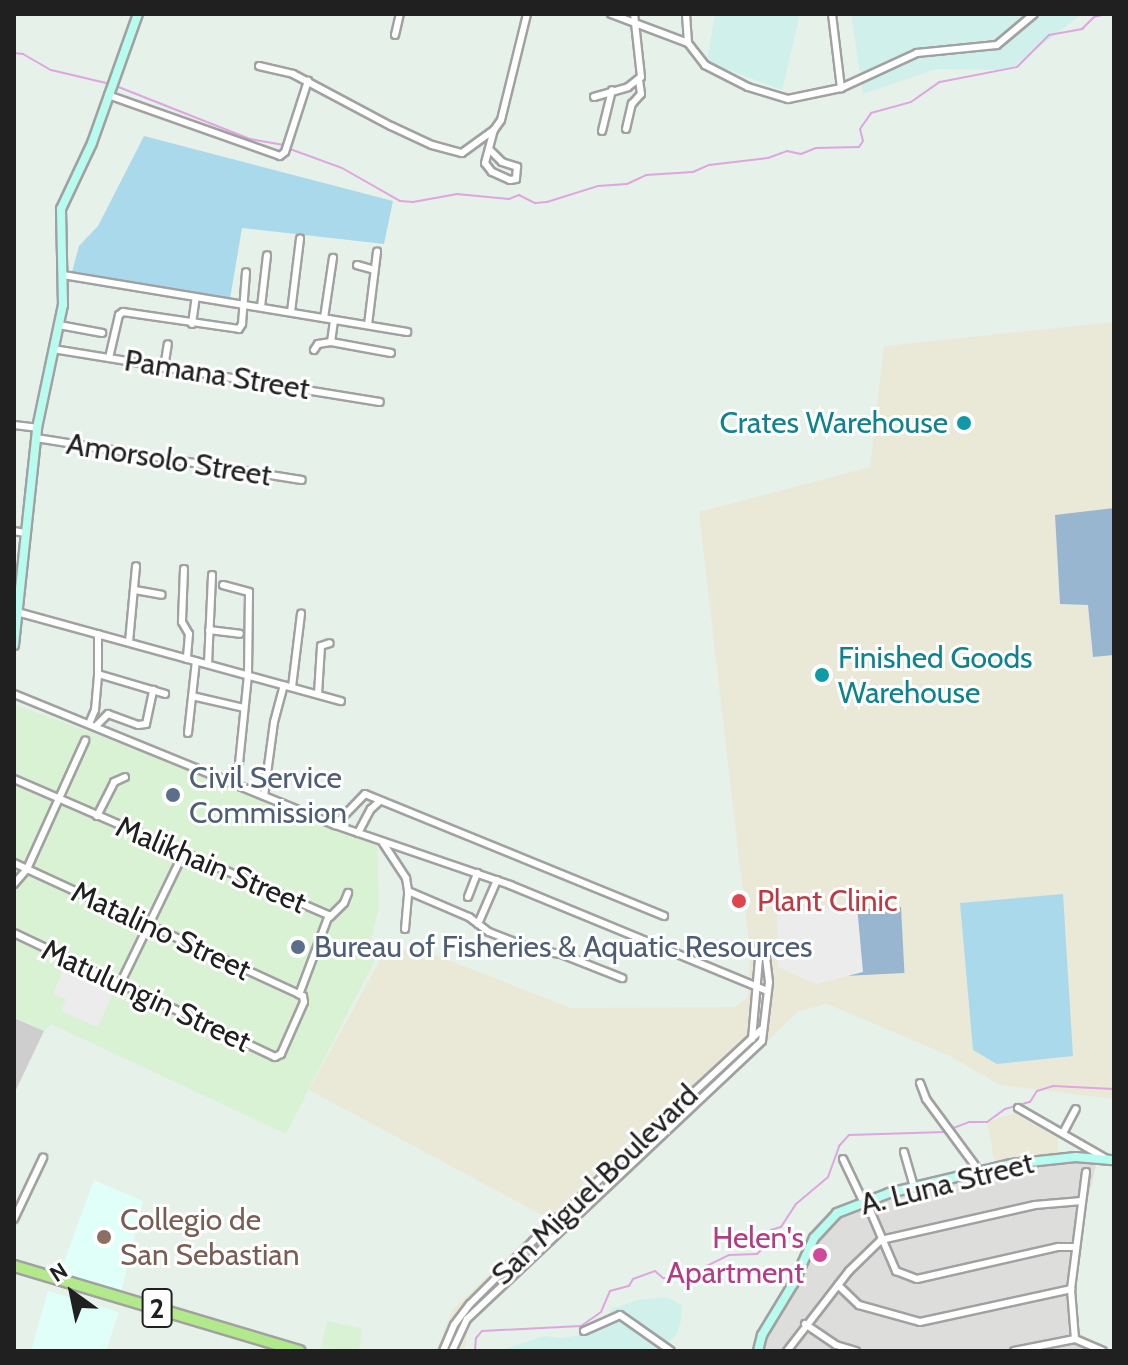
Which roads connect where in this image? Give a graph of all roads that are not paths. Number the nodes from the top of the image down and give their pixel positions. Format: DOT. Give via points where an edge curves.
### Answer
graph roads {
  1 [pos="138,14"];
  2 [pos="400,14"];
  3 [pos="527,14"];
  4 [pos="611,14"];
  5 [pos="686,14"];
  6 [pos="832,14"];
  7 [pos="1034,14"];
  8 [pos="634,18"];
  9 [pos="395,35"];
  10 [pos="688,43"];
  11 [pos="259,66"];
  12 [pos="639,79"];
  13 [pos="308,81"];
  14 [pos="841,88"];
  15 [pos="612,90"];
  16 [pos="109,93"];
  17 [pos="594,97"];
  18 [pos="626,129"];
  19 [pos="494,130"];
  20 [pos="602,131"];
  21 [pos="489,149"];
  22 [pos="300,239"];
  23 [pos="377,252"];
  24 [pos="267,255"];
  25 [pos="333,258"];
  26 [pos="357,265"];
  27 [pos="374,270"];
  28 [pos="246,272"];
  29 [pos="63,275"];
  30 [pos="196,297"];
  31 [pos="243,304"];
  32 [pos="261,307"];
  33 [pos="291,312"];
  34 [pos="324,318"];
  35 [pos="334,320"];
  36 [pos="192,324"];
  37 [pos="59,325"];
  38 [pos="368,325"];
  39 [pos="407,332"];
  40 [pos="102,333"];
  41 [pos="331,342"];
  42 [pos="168,344"];
  43 [pos="53,349"];
  44 [pos="314,350"];
  45 [pos="391,353"];
  46 [pos="109,358"];
  47 [pos="164,368"];
  48 [pos="380,402"];
  49 [pos="14,425"];
  50 [pos="37,433"];
  51 [pos="302,480"];
  52 [pos="14,531"];
  53 [pos="25,533"];
  54 [pos="136,566"];
  55 [pos="184,569"];
  56 [pos="212,575"];
  57 [pos="223,585"];
  58 [pos="135,590"];
  59 [pos="162,595"];
  60 [pos="17,612"];
  61 [pos="301,614"];
  62 [pos="209,630"];
  63 [pos="98,634"];
  64 [pos="240,634"];
  65 [pos="129,642"];
  66 [pos="330,643"];
  67 [pos="14,645"];
  68 [pos="187,659"];
  69 [pos="196,661"];
  70 [pos="208,664"];
  71 [pos="98,674"];
  72 [pos="248,675"];
  73 [pos="284,685"];
  74 [pos="292,687"];
  75 [pos="153,690"];
  76 [pos="14,694"];
  77 [pos="165,694"];
  78 [pos="318,694"];
  79 [pos="192,696"];
  80 [pos="341,701"];
  81 [pos="244,708"];
  82 [pos="92,725"];
  83 [pos="273,726"];
  84 [pos="284,728"];
  85 [pos="188,733"];
  86 [pos="85,741"];
  87 [pos="239,763"];
  88 [pos="125,777"];
  89 [pos="14,779"];
  90 [pos="264,796"];
  91 [pos="59,799"];
  92 [pos="381,800"];
  93 [pos="97,816"];
  94 [pos="335,825"];
  95 [pos="358,833"];
  96 [pos="383,843"];
  97 [pos="183,854"];
  98 [pos="14,863"];
  99 [pos="27,869"];
  100 [pos="477,873"];
  101 [pos="497,880"];
  102 [pos="14,884"];
  103 [pos="408,891"];
  104 [pos="348,893"];
  105 [pos="468,897"];
  106 [pos="664,916"];
  107 [pos="330,917"];
  108 [pos="478,924"];
  109 [pos="150,926"];
  110 [pos="405,929"];
  111 [pos="14,933"];
  112 [pos="622,978"];
  113 [pos="120,984"];
  114 [pos="757,987"];
  115 [pos="767,991"];
  116 [pos="302,998"];
  117 [pos="761,1030"];
  118 [pos="752,1037"];
  119 [pos="753,1049"];
  120 [pos="278,1056"];
  121 [pos="920,1083"];
  122 [pos="1018,1108"];
  123 [pos="1076,1109"];
  124 [pos="657,1125"];
  125 [pos="664,1133"];
  126 [pos="1063,1133"];
  127 [pos="904,1152"];
  128 [pos="43,1158"];
  129 [pos="843,1159"];
  130 [pos="1111,1159"];
  131 [pos="979,1171"];
  132 [pos="1086,1172"];
  133 [pos="914,1186"];
  134 [pos="1082,1201"];
  135 [pos="866,1205"];
  136 [pos="14,1219"];
  137 [pos="881,1240"];
  138 [pos="533,1241"];
  139 [pos="1076,1247"];
  140 [pos="542,1248"];
  141 [pos="14,1266"];
  142 [pos="506,1270"];
  143 [pos="512,1275"];
  144 [pos="838,1285"];
  145 [pos="1071,1289"];
  146 [pos="805,1324"];
  147 [pos="584,1331"];
  148 [pos="1075,1339"];
  149 [pos="300,1351"];
  150 [pos="443,1351"];
  151 [pos="452,1351"];
  152 [pos="671,1351"];
  153 [pos="758,1351"];
  154 [pos="787,1351"];
  155 [pos="856,1351"];
  156 [pos="1014,1351"];
  157 [pos="1103,1351"];
  1 -- 16 [label="street"];
  2 -- 9 [label="street"];
  3 -- 19 [label="street" via="505,111"];
  4 -- 8 [label="street"];
  5 -- 10 [label="street"];
  6 -- 14 [label="street"];
  7 -- 14 [label="street" via="997,45 917,53"];
  8 -- 10 [label="street"];
  8 -- 12 [label="street"];
  10 -- 14 [label="street" via="705,65 771,95 788,99"];
  11 -- 13 [label="street"];
  12 -- 15 [label="street"];
  12 -- 18 [label="street" via="641,94 632,104"];
  13 -- 16 [label="street" via="287,148 274,154"];
  13 -- 19 [label="street" via="391,126 456,153"];
  15 -- 17 [label="street"];
  15 -- 20 [label="street"];
  16 -- 29 [label="street" via="92,143 62,200"];
  19 -- 21 [label="street"];
  21 -- 21 [label="street" via="484,156 487,167 516,179 517,167"];
  22 -- 33 [label="street"];
  23 -- 27 [label="street"];
  24 -- 32 [label="street"];
  25 -- 34 [label="street"];
  26 -- 27 [label="street"];
  27 -- 38 [label="street"];
  28 -- 31 [label="street"];
  29 -- 30 [label="street"];
  29 -- 37 [label="street"];
  30 -- 31 [label="street"];
  30 -- 36 [label="street"];
  31 -- 32 [label="street"];
  31 -- 36 [label="street" via="239,329"];
  32 -- 33 [label="street"];
  33 -- 34 [label="street"];
  34 -- 35 [label="street"];
  35 -- 38 [label="street"];
  35 -- 41 [label="street"];
  36 -- 46 [label="street" via="120,313"];
  37 -- 40 [label="street"];
  37 -- 43 [label="street"];
  38 -- 39 [label="street"];
  41 -- 44 [label="street"];
  41 -- 45 [label="street"];
  42 -- 47 [label="street"];
  43 -- 46 [label="street, Pamana Street"];
  43 -- 50 [label="street"];
  46 -- 47 [label="street, Pamana Street"];
  47 -- 48 [label="street, Pamana Street"];
  49 -- 50 [label="street, Amorsolo Street"];
  50 -- 51 [label="street, Amorsolo Street"];
  50 -- 53 [label="street"];
  52 -- 53 [label="street"];
  53 -- 60 [label="street"];
  54 -- 58 [label="street"];
  55 -- 68 [label="street"];
  56 -- 62 [label="street"];
  57 -- 72 [label="street" via="249,592"];
  58 -- 59 [label="street"];
  58 -- 65 [label="street"];
  60 -- 63 [label="street"];
  60 -- 67 [label="street"];
  61 -- 74 [label="street"];
  62 -- 64 [label="street"];
  62 -- 70 [label="street"];
  63 -- 65 [label="street"];
  63 -- 71 [label="street"];
  65 -- 68 [label="street"];
  66 -- 78 [label="street" via="321,646"];
  68 -- 69 [label="street"];
  69 -- 70 [label="street"];
  69 -- 79 [label="street"];
  70 -- 72 [label="street"];
  71 -- 75 [label="street"];
  71 -- 82 [label="street"];
  72 -- 73 [label="street"];
  72 -- 81 [label="street"];
  73 -- 74 [label="street"];
  73 -- 83 [label="street"];
  74 -- 78 [label="street"];
  75 -- 77 [label="street"];
  75 -- 82 [label="street" via="146,724 108,714"];
  76 -- 82 [label="street"];
  78 -- 80 [label="street"];
  79 -- 81 [label="street"];
  79 -- 85 [label="street"];
  81 -- 87 [label="street"];
  82 -- 90 [label="street"];
  83 -- 84 [label="street"];
  83 -- 90 [label="street"];
  86 -- 91 [label="street"];
  88 -- 93 [label="street" via="114,782"];
  89 -- 91 [label="street, Malikhain Street"];
  90 -- 94 [label="street"];
  91 -- 93 [label="street, Malikhain Street"];
  91 -- 99 [label="street"];
  92 -- 94 [label="street" via="360,796"];
  92 -- 95 [label="street"];
  92 -- 106 [label="street"];
  93 -- 97 [label="street, Malikhain Street"];
  94 -- 95 [label="street"];
  95 -- 96 [label="street"];
  96 -- 100 [label="street"];
  96 -- 103 [label="street" via="406,878"];
  97 -- 107 [label="street, Malikhain Street"];
  97 -- 109 [label="street"];
  98 -- 99 [label="street, Matalino Street"];
  99 -- 102 [label="street"];
  99 -- 109 [label="street, Matalino Street"];
  100 -- 101 [label="street"];
  100 -- 105 [label="street"];
  101 -- 108 [label="street"];
  101 -- 114 [label="street"];
  103 -- 108 [label="street"];
  103 -- 110 [label="street"];
  104 -- 107 [label="street"];
  107 -- 116 [label="street, Malikhain Street"];
  108 -- 112 [label="street" via="535,950 561,954"];
  109 -- 113 [label="street"];
  109 -- 116 [label="street, Matalino Street"];
  111 -- 113 [label="street, Matulungin Street"];
  113 -- 120 [label="street, Matulungin Street"];
  114 -- 115 [label="street"];
  114 -- 115 [label="street" via="760,947 766,958"];
  114 -- 118 [label="street"];
  115 -- 117 [label="street"];
  116 -- 120 [label="street, Malikhain Street"];
  117 -- 118 [label="street, San Miguel Boulevard"];
  117 -- 119 [label="street, San Miguel Boulevard" via="762,1041"];
  118 -- 119 [label="street"];
  118 -- 124 [label="street, San Miguel Boulevard"];
  119 -- 125 [label="street, San Miguel Boulevard"];
  121 -- 131 [label="street"];
  122 -- 126 [label="street"];
  123 -- 126 [label="street"];
  124 -- 125 [label="street"];
  124 -- 138 [label="street, San Miguel Boulevard"];
  125 -- 140 [label="street, San Miguel Boulevard"];
  126 -- 130 [label="street"];
  127 -- 133 [label="street"];
  128 -- 136 [label="street"];
  129 -- 135 [label="street"];
  130 -- 131 [label="street, A. Luna Street" via="1076,1157"];
  131 -- 133 [label="street, A. Luna Street"];
  132 -- 134 [label="street"];
  133 -- 135 [label="street, A. Luna Street"];
  134 -- 137 [label="street" via="1035,1205"];
  134 -- 139 [label="street"];
  135 -- 137 [label="street"];
  135 -- 153 [label="street, A. Luna Street" via="837,1213 822,1227"];
  137 -- 139 [label="street" via="896,1271 917,1279"];
  137 -- 144 [label="street"];
  138 -- 140 [label="street"];
  138 -- 142 [label="street, San Miguel Boulevard"];
  139 -- 145 [label="street"];
  140 -- 143 [label="street, San Miguel Boulevard"];
  141 -- 149 [label="highway, 2"];
  142 -- 143 [label="street"];
  142 -- 150 [label="street, San Miguel Boulevard" via="463,1311"];
  143 -- 151 [label="street, San Miguel Boulevard" via="467,1319"];
  144 -- 145 [label="street" via="859,1305 920,1322"];
  144 -- 146 [label="street"];
  145 -- 148 [label="street"];
  146 -- 154 [label="street"];
  146 -- 155 [label="street" via="836,1345"];
  147 -- 152 [label="street" via="620,1315"];
  148 -- 156 [label="street"];
  148 -- 157 [label="street"];
}
